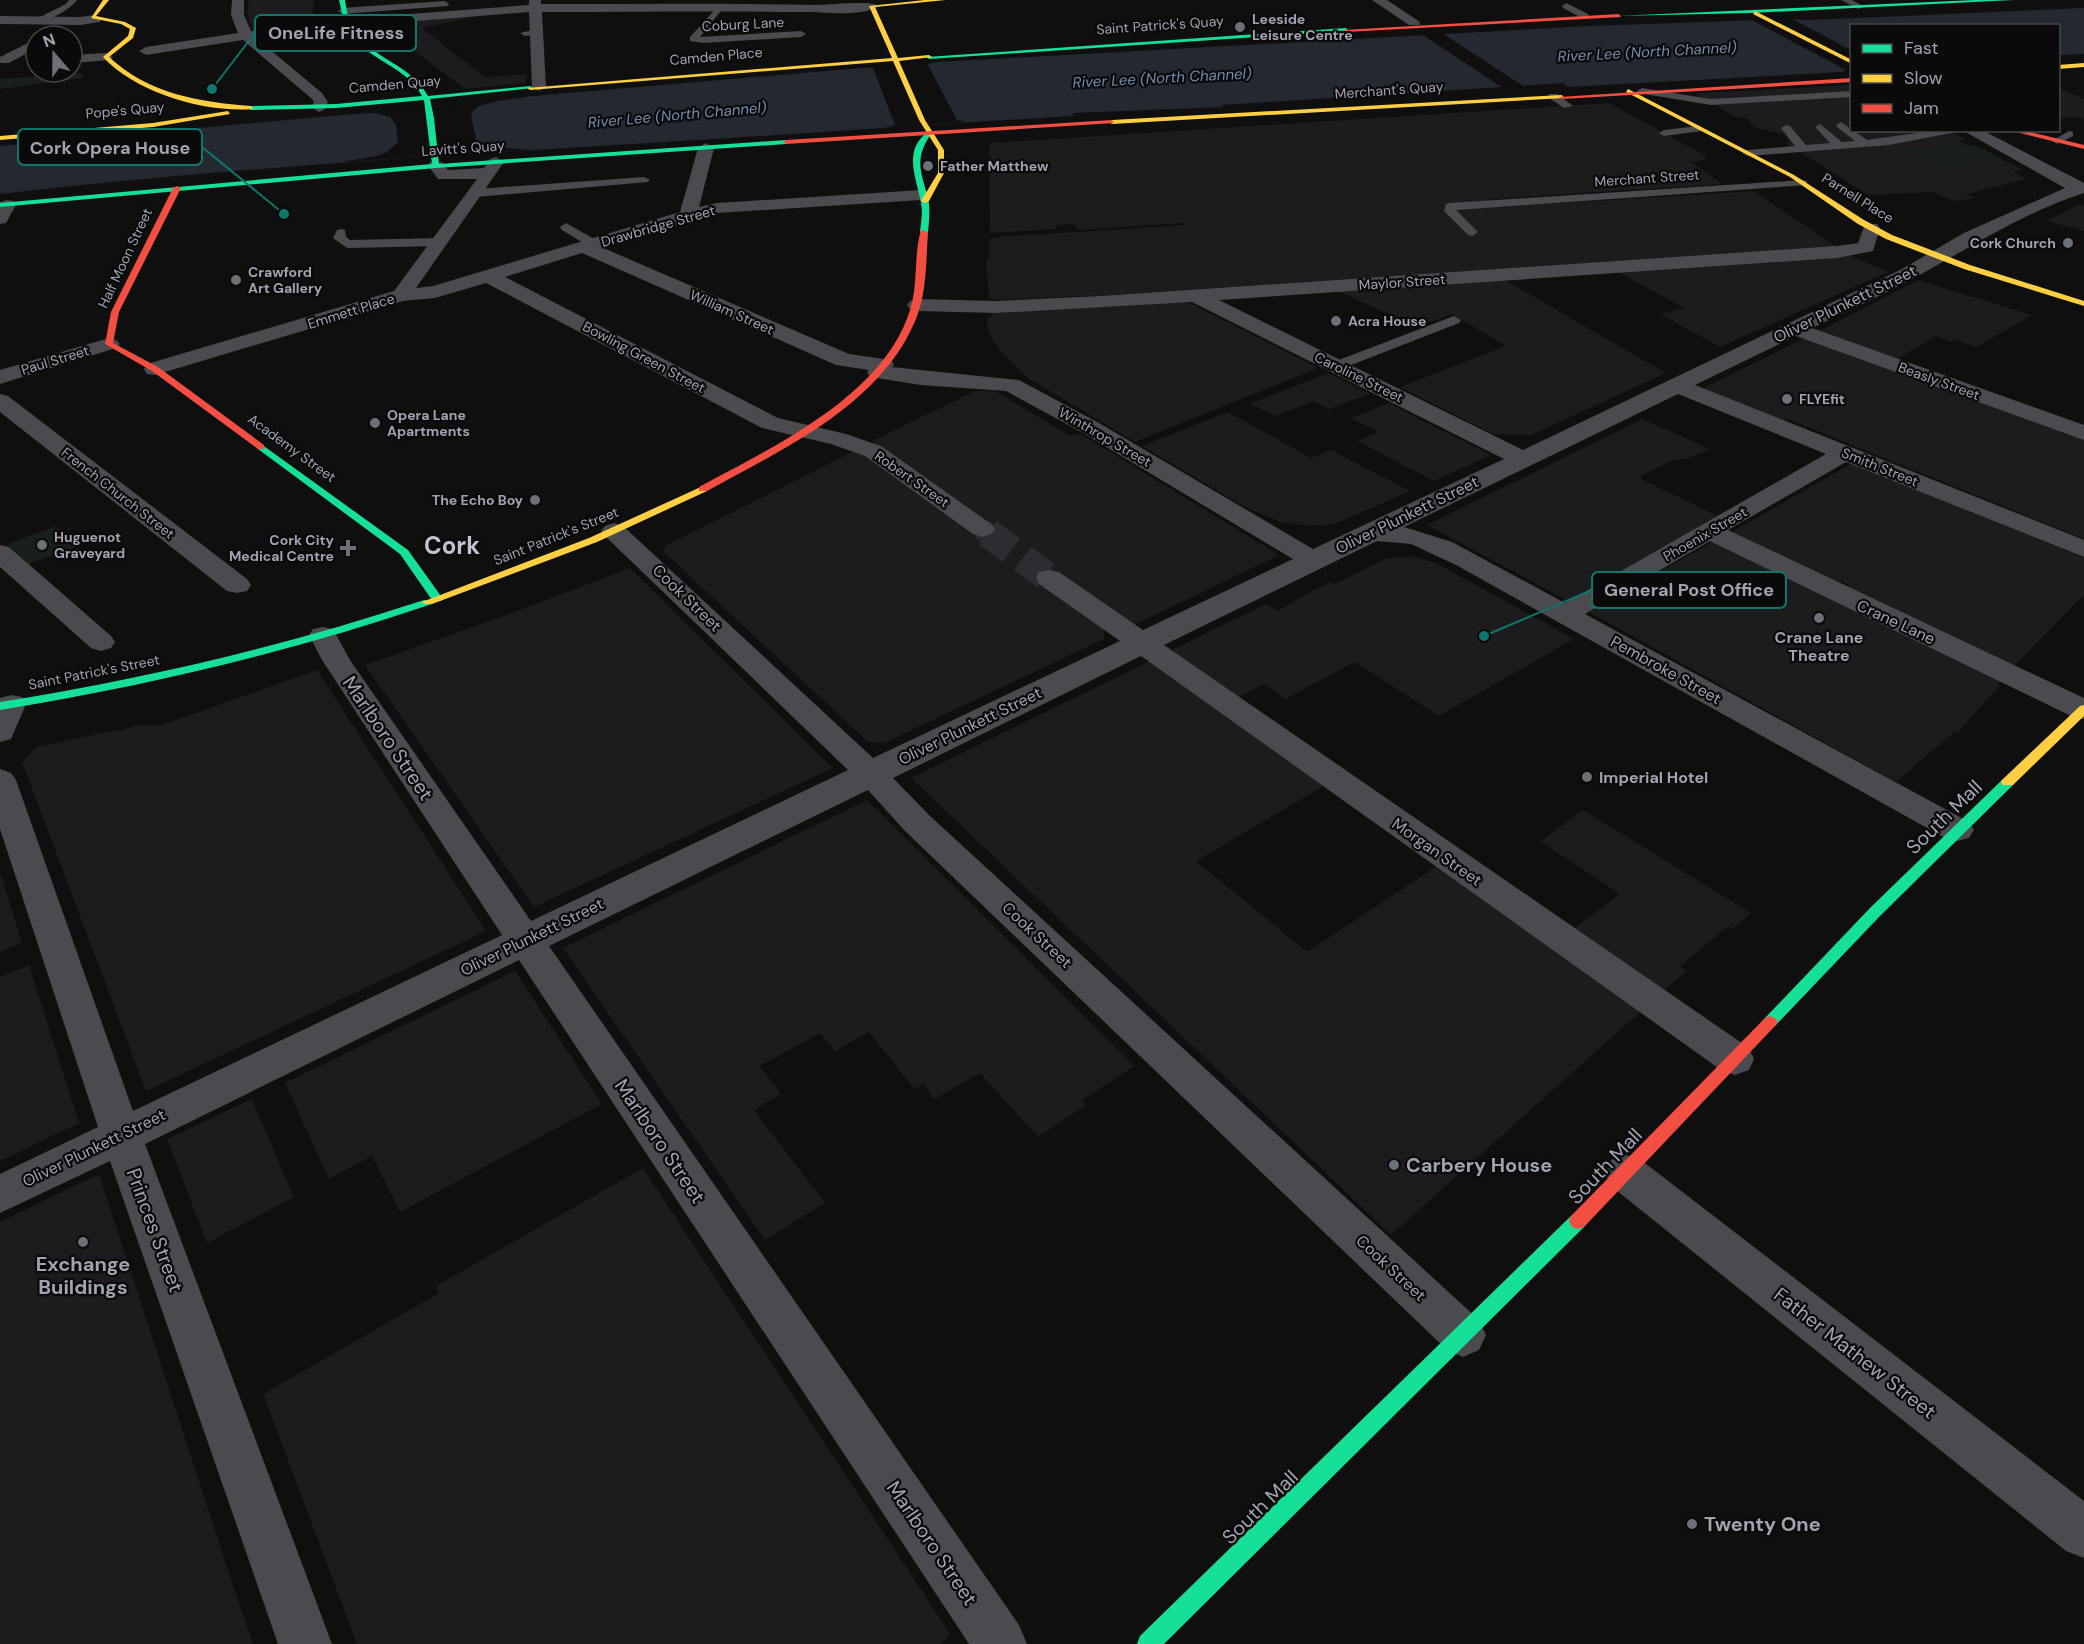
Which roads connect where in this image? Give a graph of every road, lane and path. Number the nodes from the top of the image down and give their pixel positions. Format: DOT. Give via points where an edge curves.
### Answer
graph roads {
  1 [pos="73,0"];
  2 [pos="106,0"];
  3 [pos="238,0"];
  4 [pos="943,0"];
  5 [pos="1378,0"];
  6 [pos="1724,0"];
  7 [pos="1845,0"];
  8 [pos="2011,0"];
  9 [pos="1959,1"];
  10 [pos="1915,2"];
  11 [pos="653,3"];
  12 [pos="871,3"];
  13 [pos="1881,3"];
  14 [pos="389,4"];
  15 [pos="445,4"];
  16 [pos="536,4"];
  17 [pos="720,7"];
  18 [pos="1554,7"];
  19 [pos="1861,7"];
  20 [pos="343,11"];
  21 [pos="1568,11"];
  22 [pos="1750,11"];
  23 [pos="95,19"];
  24 [pos="0,20"];
  25 [pos="32,20"];
  26 [pos="80,21"];
  27 [pos="1414,22"];
  28 [pos="74,24"];
  29 [pos="0,33"];
  30 [pos="245,34"];
  31 [pos="801,34"];
  32 [pos="24,49"];
  33 [pos="146,51"];
  34 [pos="106,57"];
  35 [pos="84,58"];
  36 [pos="24,59"];
  37 [pos="2,60"];
  38 [pos="1850,61"];
  39 [pos="896,62"];
  40 [pos="2082,66"];
  41 [pos="2060,67"];
  42 [pos="1850,80"];
  43 [pos="540,87"];
  44 [pos="1628,91"];
  45 [pos="1642,91"];
  46 [pos="1850,94"];
  47 [pos="1553,96"];
  48 [pos="427,103"];
  49 [pos="319,106"];
  50 [pos="1568,106"];
  51 [pos="253,108"];
  52 [pos="925,126"];
  53 [pos="1828,126"];
  54 [pos="1786,128"];
  55 [pos="1698,129"];
  56 [pos="1862,132"];
  57 [pos="1876,132"];
  58 [pos="1901,132"];
  59 [pos="1947,132"];
  60 [pos="1973,132"];
  61 [pos="2024,132"];
  62 [pos="1664,133"];
  63 [pos="1917,136"];
  64 [pos="0,138"];
  65 [pos="1889,142"];
  66 [pos="1865,144"];
  67 [pos="1877,144"];
  68 [pos="1853,145"];
  69 [pos="1839,146"];
  70 [pos="1826,147"];
  71 [pos="2084,147"];
  72 [pos="706,148"];
  73 [pos="1808,148"];
  74 [pos="1748,153"];
  75 [pos="435,161"];
  76 [pos="493,168"];
  77 [pos="644,180"];
  78 [pos="1803,183"];
  79 [pos="177,188"];
  80 [pos="476,193"];
  81 [pos="2082,193"];
  82 [pos="923,198"];
  83 [pos="2,210"];
  84 [pos="688,215"];
  85 [pos="566,227"];
  86 [pos="1871,228"];
  87 [pos="1472,232"];
  88 [pos="341,233"];
  89 [pos="442,242"];
  90 [pos="589,245"];
  91 [pos="1938,257"];
  92 [pos="488,276"];
  93 [pos="401,295"];
  94 [pos="1194,295"];
  95 [pos="2084,304"];
  96 [pos="917,305"];
  97 [pos="1454,320"];
  98 [pos="1794,328"];
  99 [pos="109,344"];
  100 [pos="1336,366"];
  101 [pos="155,369"];
  102 [pos="881,369"];
  103 [pos="0,377"];
  104 [pos="1676,385"];
  105 [pos="0,401"];
  106 [pos="802,432"];
  107 [pos="2084,433"];
  108 [pos="1844,453"];
  109 [pos="1523,459"];
  110 [pos="982,529"];
  111 [pos="614,531"];
  112 [pos="1709,531"];
  113 [pos="1368,534"];
  114 [pos="2084,549"];
  115 [pos="0,553"];
  116 [pos="1313,560"];
  117 [pos="1049,578"];
  118 [pos="237,585"];
  119 [pos="437,599"];
  120 [pos="1565,614"];
  121 [pos="322,635"];
  122 [pos="101,642"];
  123 [pos="1141,643"];
  124 [pos="2084,710"];
  125 [pos="4,714"];
  126 [pos="871,774"];
  127 [pos="0,780"];
  128 [pos="1957,830"];
  129 [pos="524,941"];
  130 [pos="1735,1059"];
  131 [pos="121,1135"];
  132 [pos="1626,1173"];
  133 [pos="0,1194"];
  134 [pos="1463,1335"];
  135 [pos="2084,1533"];
  136 [pos="305,1644"];
  137 [pos="1000,1644"];
  138 [pos="1148,1644"];
  1 -- 25 [label="lane" via="69,6"];
  2 -- 23 [label="main road"];
  3 -- 30 [label="street" via="236,10"];
  4 -- 12 [label="main road"];
  5 -- 27 [label="street"];
  6 -- 22 [label="main road"];
  7 -- 19 [label="lane"];
  8 -- 9 [label="main road, Saint Patrick's Quay"];
  9 -- 10 [label="main road, Saint Patrick's Quay"];
  10 -- 13 [label="main road, Saint Patrick's Quay"];
  11 -- 16 [label="street"];
  11 -- 17 [label="street"];
  12 -- 17 [label="street" via="839,9"];
  12 -- 39 [label="main road"];
  13 -- 19 [label="main road, Saint Patrick's Quay"];
  14 -- 15 [label="lane"];
  14 -- 20 [label="lane"];
  16 -- 20 [label="street"];
  16 -- 43 [label="street" via="531,32"];
  17 -- 31 [label="lane, Coburg Lane" via="693,39"];
  18 -- 21 [label="lane"];
  19 -- 22 [label="main road, Saint Patrick's Quay"];
  20 -- 30 [label="street"];
  20 -- 48 [label="main road" via="362,44 419,86"];
  21 -- 22 [label="main road, Saint Patrick's Quay" via="1585,16"];
  21 -- 39 [label="main road, Saint Patrick's Quay"];
  22 -- 38 [label="main road"];
  23 -- 26 [label="street"];
  23 -- 34 [label="main road" via="133,28 131,37"];
  24 -- 25 [label="street"];
  25 -- 26 [label="street"];
  25 -- 29 [label="street"];
  26 -- 28 [label="street"];
  30 -- 33 [label="street"];
  30 -- 49 [label="street" via="320,99"];
  32 -- 37 [label="street"];
  34 -- 35 [label="street"];
  34 -- 51 [label="main road" via="127,77 162,92"];
  36 -- 37 [label="street"];
  39 -- 43 [label="main road, Camden Place"];
  39 -- 52 [label="main road"];
  40 -- 41 [label="main road"];
  42 -- 45 [label="main road, Merchant's Quay"];
  43 -- 48 [label="main road, Camden Quay"];
  44 -- 45 [label="main road, Merchant's Quay"];
  44 -- 47 [label="main road, Merchant's Quay"];
  44 -- 55 [label="main road, Parnell Place"];
  45 -- 46 [label="lane" via="1701,101"];
  47 -- 50 [label="lane"];
  47 -- 52 [label="main road, Merchant's Quay"];
  48 -- 49 [label="main road, Camden Quay"];
  48 -- 75 [label="main road"];
  49 -- 51 [label="main road, Camden Quay"];
  51 -- 64 [label="main road, Pope's Quay" via="160,124"];
  52 -- 72 [label="main road, Lavitt's Quay"];
  52 -- 82 [label="main road, Saint Patrick's Street" via="914,162"];
  52 -- 82 [label="main road, Saint Patrick's Street" via="941,150 942,161 941,172"];
  53 -- 66 [label="lane"];
  53 -- 68 [label="lane"];
  53 -- 69 [label="lane"];
  53 -- 70 [label="lane"];
  53 -- 73 [label="lane"];
  54 -- 73 [label="lane"];
  55 -- 62 [label="lane"];
  55 -- 74 [label="main road, Parnell Place"];
  56 -- 67 [label="lane"];
  57 -- 65 [label="lane"];
  58 -- 63 [label="lane"];
  59 -- 63 [label="lane"];
  60 -- 81 [label="street"];
  61 -- 71 [label="main road" via="2063,138"];
  63 -- 65 [label="lane"];
  65 -- 67 [label="lane"];
  66 -- 67 [label="lane"];
  66 -- 68 [label="lane"];
  68 -- 69 [label="lane"];
  69 -- 70 [label="lane"];
  70 -- 73 [label="lane"];
  72 -- 76 [label="main road, Lavitt's Quay"];
  72 -- 84 [label="street"];
  73 -- 74 [label="lane"];
  74 -- 78 [label="main road, Parnell Place"];
  75 -- 76 [label="street" via="444,176"];
  75 -- 79 [label="main road, Lavitt's Quay"];
  76 -- 80 [label="street, Emmett Place"];
  77 -- 80 [label="lane"];
  78 -- 86 [label="main road, Parnell Place"];
  78 -- 87 [label="lane, Merchant Street" via="1450,207"];
  79 -- 83 [label="main road, Lavitt's Quay"];
  79 -- 99 [label="main road, Half Moon Street" via="116,312"];
  80 -- 89 [label="street, Emmett Place"];
  81 -- 91 [label="street, Oliver Plunkett Street" via="2061,195 1970,237"];
  82 -- 84 [label="street, Drawbridge Street" via="726,207"];
  82 -- 96 [label="main road, Saint Patrick's Street"];
  84 -- 90 [label="street, Drawbridge Street"];
  85 -- 90 [label="lane"];
  86 -- 91 [label="main road, Parnell Place"];
  86 -- 94 [label="street, Maylor Street" via="1866,247 1837,252"];
  88 -- 89 [label="lane" via="339,238 347,244"];
  89 -- 93 [label="street, Emmett Place"];
  90 -- 92 [label="street, Drawbridge Street"];
  90 -- 102 [label="street, William Street" via="844,360"];
  91 -- 95 [label="main road, Parnell Place"];
  91 -- 98 [label="street, Oliver Plunkett Street"];
  92 -- 93 [label="street, Drawbridge Street" via="435,292"];
  92 -- 106 [label="street, Bowling Green Street" via="630,355 759,418"];
  93 -- 101 [label="street, Emmett Place"];
  94 -- 96 [label="street, Maylor Street" via="996,308"];
  94 -- 100 [label="street, Caroline Street"];
  96 -- 102 [label="main road, Saint Patrick's Street" via="906,332"];
  97 -- 100 [label="lane"];
  98 -- 104 [label="street, Oliver Plunkett Street"];
  98 -- 107 [label="street, Beasly Street"];
  99 -- 101 [label="main road, Academy Street"];
  99 -- 103 [label="street, Paul Street"];
  100 -- 109 [label="street, Caroline Street"];
  101 -- 119 [label="main road, Academy Street" via="404,552"];
  102 -- 106 [label="main road, Saint Patrick's Street" via="854,395"];
  102 -- 116 [label="street, Winthrop Street" via="921,378 1011,385"];
  104 -- 108 [label="street, Smith Street"];
  104 -- 109 [label="street, Oliver Plunkett Street"];
  105 -- 118 [label="street, French Church Street"];
  106 -- 110 [label="street, Robert Street" via="873,451"];
  106 -- 111 [label="main road, Saint Patrick's Street" via="702,490"];
  108 -- 112 [label="street, Phoenix Street"];
  108 -- 114 [label="street, Smith Street"];
  109 -- 113 [label="street, Oliver Plunkett Street"];
  111 -- 119 [label="main road, Saint Patrick's Street"];
  111 -- 126 [label="street, Cook Street"];
  112 -- 120 [label="street, Phoenix Street"];
  112 -- 124 [label="street, Crane Lane"];
  113 -- 116 [label="street, Oliver Plunkett Street"];
  113 -- 120 [label="street, Pembroke Street" via="1400,533 1426,539"];
  115 -- 122 [label="street"];
  116 -- 123 [label="street, Oliver Plunkett Street"];
  117 -- 123 [label="street"];
  119 -- 121 [label="main road, Saint Patrick's Street"];
  120 -- 128 [label="street, Pembroke Street"];
  121 -- 125 [label="main road, Saint Patrick's Street"];
  121 -- 129 [label="street, Marlboro Street"];
  123 -- 126 [label="street, Oliver Plunkett Street"];
  123 -- 130 [label="street, Morgan Street"];
  124 -- 128 [label="main road, South Mall"];
  126 -- 129 [label="street, Oliver Plunkett Street"];
  126 -- 134 [label="street, Cook Street" via="917,823"];
  127 -- 131 [label="street, Princes Street"];
  128 -- 130 [label="main road, South Mall"];
  129 -- 131 [label="street, Oliver Plunkett Street"];
  129 -- 137 [label="street, Marlboro Street"];
  130 -- 132 [label="main road, South Mall"];
  131 -- 133 [label="street, Oliver Plunkett Street"];
  131 -- 136 [label="street, Princes Street"];
  132 -- 134 [label="main road, South Mall"];
  132 -- 135 [label="street, Father Mathew Street"];
  134 -- 138 [label="main road, South Mall"];
}
